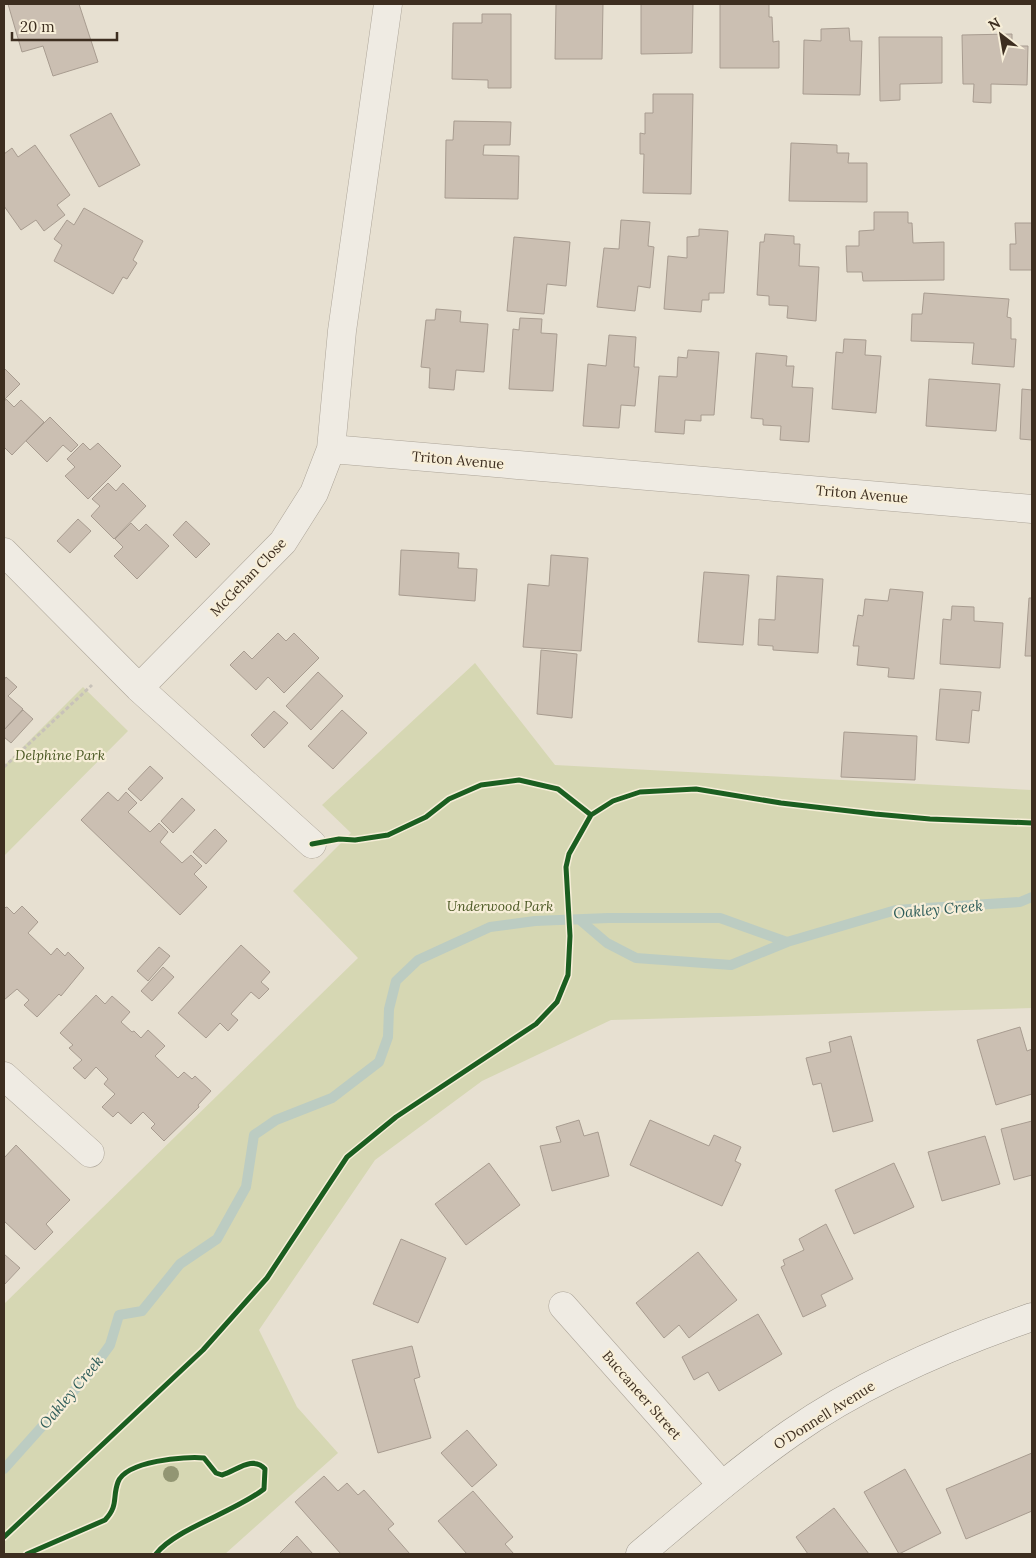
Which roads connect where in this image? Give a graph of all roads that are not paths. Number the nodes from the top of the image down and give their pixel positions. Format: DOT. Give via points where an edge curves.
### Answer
graph roads {
  1 [pos="388,4"];
  2 [pos="331,449"];
  3 [pos="1032,509"];
  4 [pos="4,552"];
  5 [pos="139,688"];
  6 [pos="312,844"];
  7 [pos="4,1076"];
  8 [pos="90,1154"];
  9 [pos="563,1306"];
  10 [pos="1032,1317"];
  11 [pos="722,1485"];
  12 [pos="640,1554"];
  1 -- 2 [label="street" via="342,331"];
  2 -- 3 [label="street, Triton Avenue"];
  2 -- 5 [label="street, McGehan Close" via="314,493 283,542"];
  4 -- 5 [label="street" via="107,663"];
  5 -- 6 [label="street"];
  7 -- 8 [label="street"];
  9 -- 11 [label="street, Buccaneer Street"];
  10 -- 11 [label="street, O'Donnell Avenue" via="918,1361 861,1391 791,1433"];
  11 -- 12 [label="street, O'Donnell Avenue"];
}
